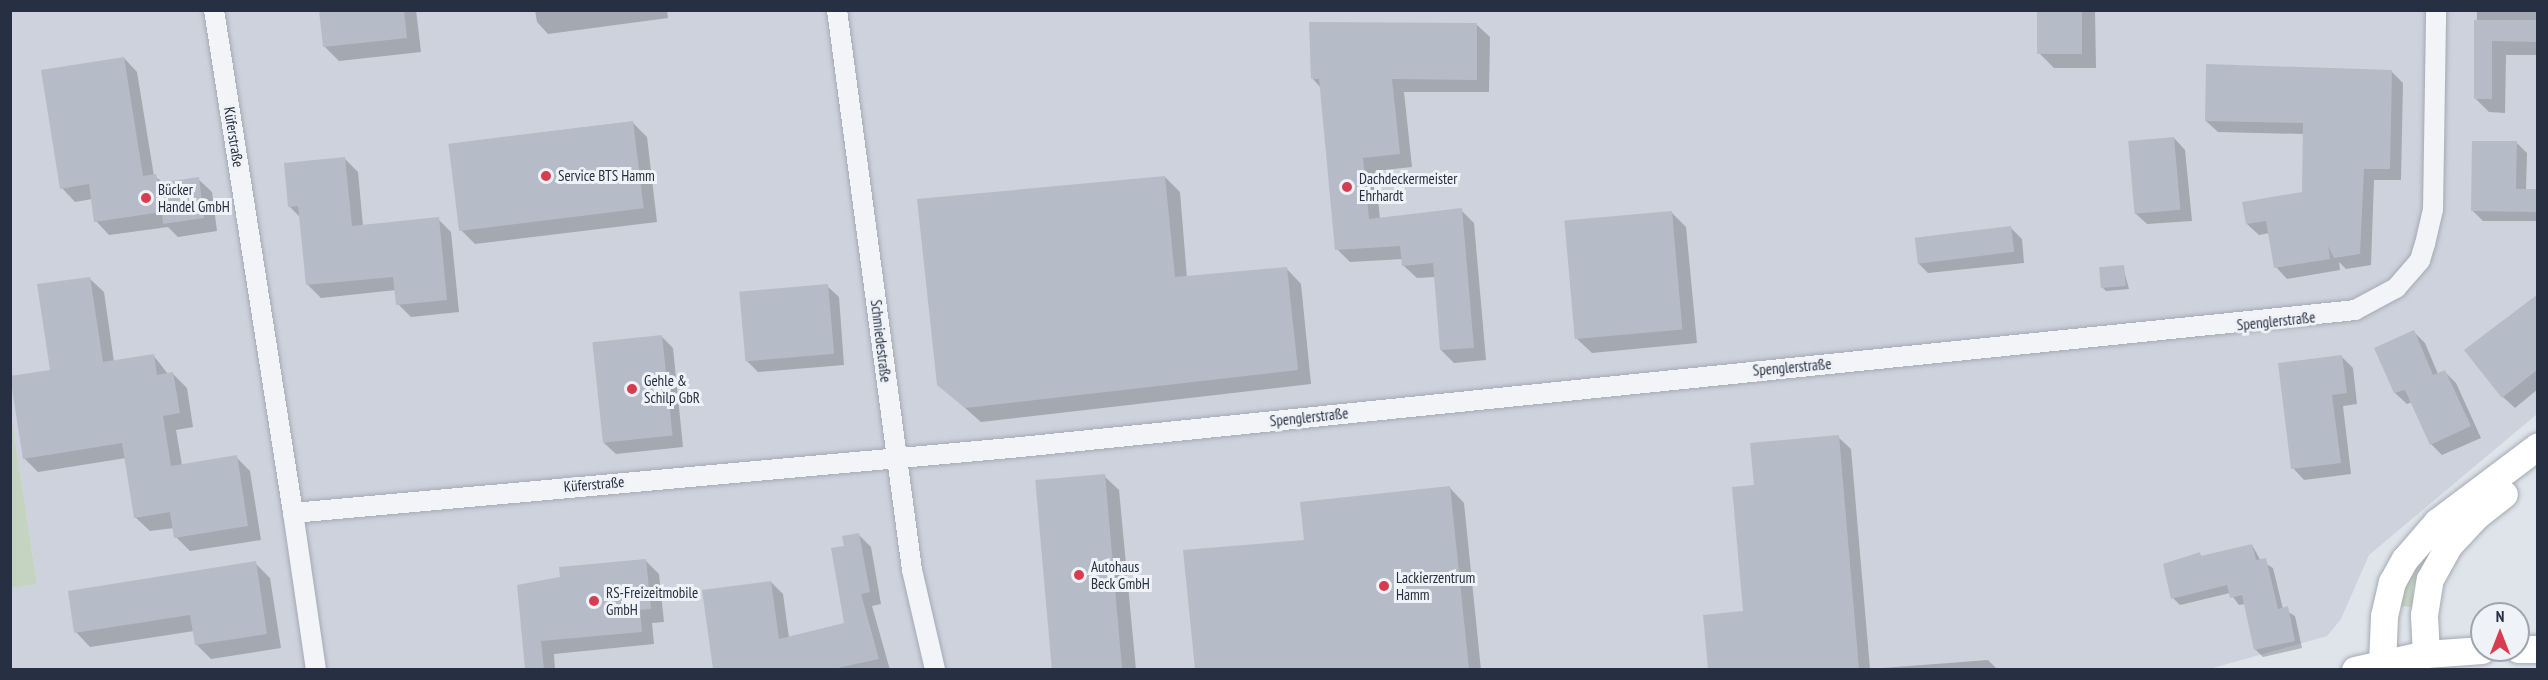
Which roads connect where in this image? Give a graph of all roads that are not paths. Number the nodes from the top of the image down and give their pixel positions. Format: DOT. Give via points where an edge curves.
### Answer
graph roads {
  1 [pos="214,10"];
  2 [pos="837,10"];
  3 [pos="2436,10"];
  4 [pos="2538,446"];
  5 [pos="896,456"];
  6 [pos="2538,468"];
  7 [pos="293,513"];
  8 [pos="2470,651"];
  9 [pos="2426,654"];
  10 [pos="2382,664"];
  11 [pos="316,669"];
  12 [pos="935,669"];
  13 [pos="2355,669"];
  1 -- 7 [label="street, Küferstraße"];
  2 -- 5 [label="street, Schmiedestraße"];
  3 -- 5 [label="street, Spenglerstraße" via="2433,210 2425,244 2420,260 2396,288 2355,310 1021,447"];
  4 -- 10 [label="main road" via="2437,522 2405,559 2392,582 2384,616"];
  5 -- 7 [label="street, Küferstraße"];
  5 -- 12 [label="street, Schmiedestraße" via="912,570"];
  6 -- 9 [label="main road" via="2477,515 2448,546 2428,588 2424,615"];
  7 -- 11 [label="street, Küferstraße"];
  8 -- 9 [label="main road"];
  9 -- 10 [label="main road"];
  10 -- 13 [label="main road"];
}
